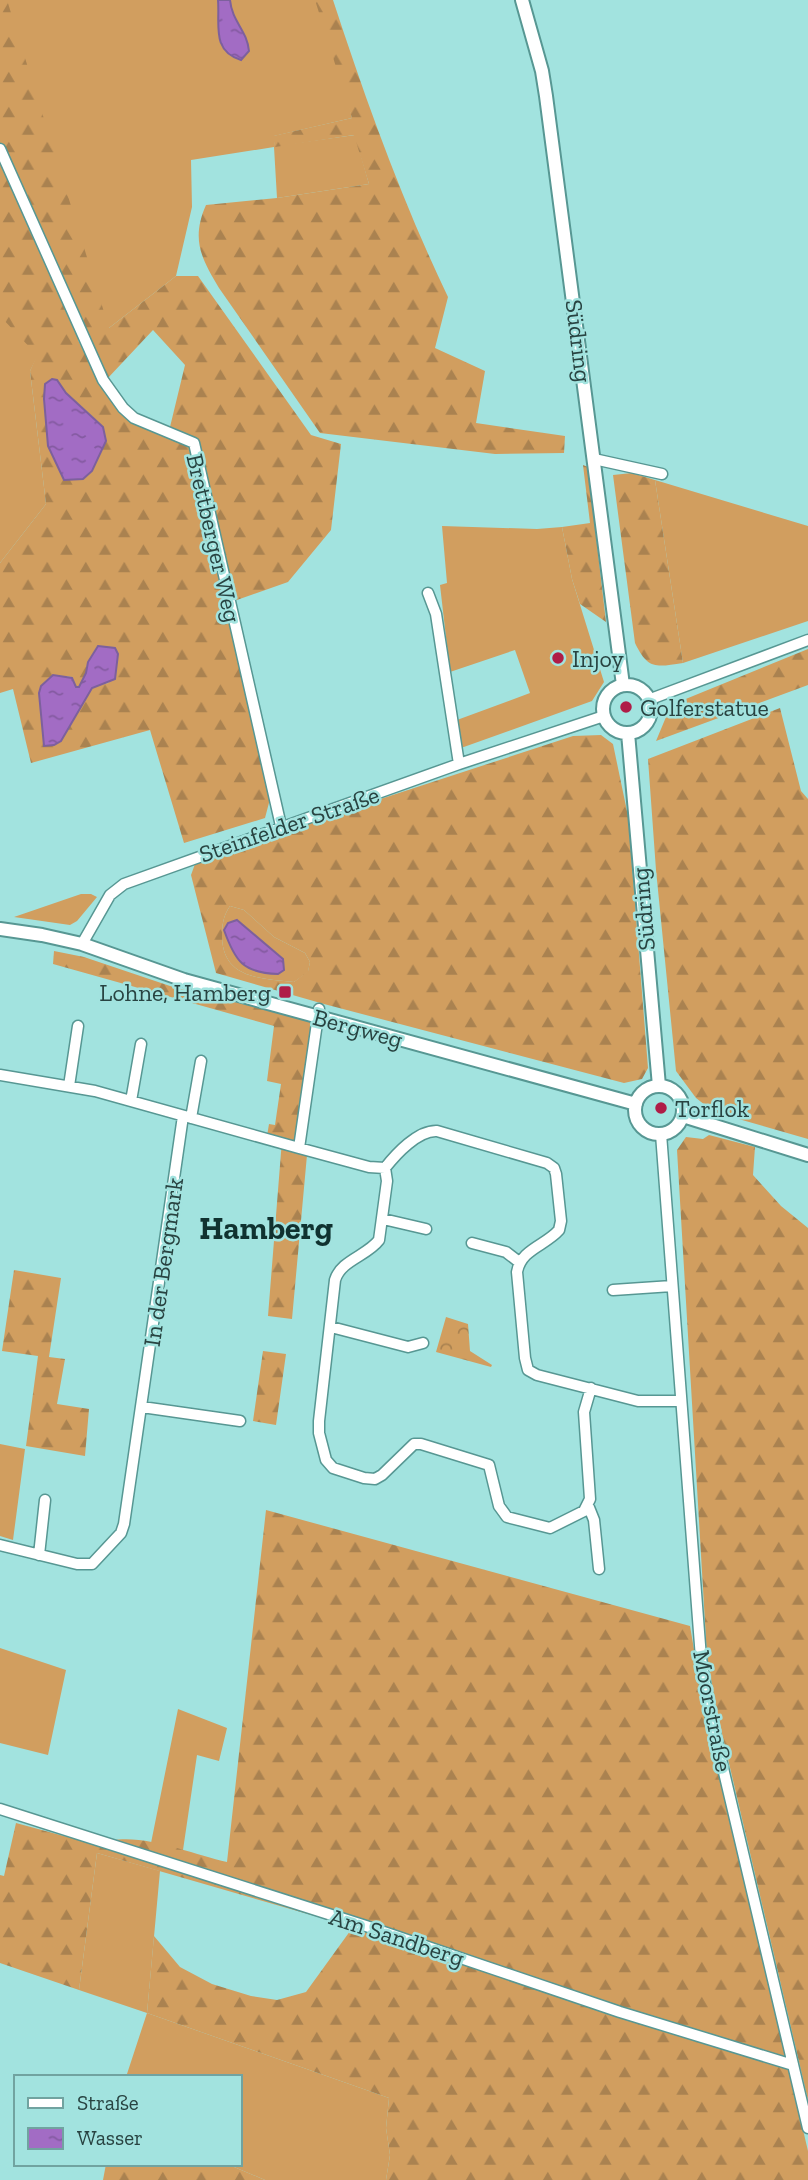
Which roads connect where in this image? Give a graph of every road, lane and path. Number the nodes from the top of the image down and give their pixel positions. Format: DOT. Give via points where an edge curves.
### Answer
graph roads {
  1 [pos="523,0"];
  2 [pos="0,149"];
  3 [pos="594,459"];
  4 [pos="662,474"];
  5 [pos="428,593"];
  6 [pos="808,640"];
  7 [pos="623,685"];
  8 [pos="648,700"];
  9 [pos="604,716"];
  10 [pos="628,733"];
  11 [pos="459,764"];
  12 [pos="281,826"];
  13 [pos="0,929"];
  14 [pos="82,944"];
  15 [pos="318,1013"];
  16 [pos="78,1027"];
  17 [pos="141,1044"];
  18 [pos="201,1061"];
  19 [pos="0,1075"];
  20 [pos="69,1086"];
  21 [pos="659,1086"];
  22 [pos="131,1101"];
  23 [pos="636,1104"];
  24 [pos="683,1116"];
  25 [pos="187,1117"];
  26 [pos="661,1134"];
  27 [pos="299,1148"];
  28 [pos="808,1155"];
  29 [pos="385,1168"];
  30 [pos="383,1219"];
  31 [pos="426,1230"];
  32 [pos="472,1242"];
  33 [pos="519,1262"];
  34 [pos="672,1286"];
  35 [pos="613,1290"];
  36 [pos="331,1326"];
  37 [pos="423,1343"];
  38 [pos="591,1388"];
  39 [pos="681,1401"];
  40 [pos="142,1407"];
  41 [pos="240,1421"];
  42 [pos="45,1500"];
  43 [pos="588,1505"];
  44 [pos="0,1545"];
  45 [pos="39,1555"];
  46 [pos="599,1569"];
  47 [pos="0,1809"];
  48 [pos="793,2065"];
  49 [pos="808,2128"];
  1 -- 3 [label="main road, Südring" via="546,96"];
  2 -- 12 [label="street, Brettberger Weg" via="103,380 134,418 194,443"];
  3 -- 4 [label="street"];
  3 -- 7 [label="main road, Südring"];
  5 -- 11 [label="street" via="436,614"];
  6 -- 8 [label="street"];
  7 -- 8 [label="main road" via="637,687"];
  7 -- 9 [label="main road" via="605,699"];
  8 -- 10 [label="main road" via="646,722"];
  9 -- 10 [label="main road" via="614,729"];
  9 -- 11 [label="street, Steinfelder Straße"];
  10 -- 21 [label="main road, Südring"];
  11 -- 12 [label="street, Steinfelder Straße"];
  12 -- 14 [label="street, Steinfelder Straße" via="124,884 110,895"];
  13 -- 14 [label="main road"];
  14 -- 15 [label="main road, Bergweg" via="184,980"];
  15 -- 23 [label="main road, Bergweg"];
  15 -- 27 [label="street"];
  16 -- 20 [label="street"];
  17 -- 22 [label="street"];
  18 -- 25 [label="street, In der Bergmark"];
  19 -- 20 [label="street"];
  20 -- 22 [label="street"];
  21 -- 23 [label="main road" via="646,1090"];
  21 -- 24 [label="main road" via="678,1094"];
  22 -- 25 [label="street"];
  23 -- 26 [label="main road" via="643,1128"];
  24 -- 26 [label="main road" via="674,1129"];
  24 -- 28 [label="main road"];
  25 -- 27 [label="street"];
  25 -- 40 [label="street, In der Bergmark"];
  26 -- 34 [label="street, Moorstraße"];
  27 -- 29 [label="street"];
  29 -- 30 [label="street"];
  29 -- 33 [label="street" via="394,1156 430,1131 547,1163 556,1174 559,1230"];
  30 -- 31 [label="street"];
  30 -- 36 [label="street" via="375,1246 337,1274"];
  32 -- 33 [label="street" via="506,1252"];
  33 -- 38 [label="street" via="528,1370"];
  34 -- 35 [label="street"];
  34 -- 39 [label="street, Moorstraße"];
  36 -- 37 [label="street" via="408,1347"];
  36 -- 43 [label="street" via="319,1424 326,1460 333,1468 375,1479 408,1448 421,1444 489,1465 499,1506 507,1517 550,1528"];
  38 -- 39 [label="street" via="638,1401"];
  38 -- 43 [label="street" via="584,1412"];
  39 -- 48 [label="street, Moorstraße" via="697,1625 708,1702"];
  40 -- 41 [label="street"];
  40 -- 45 [label="street, In der Bergmark" via="121,1533 92,1564"];
  42 -- 45 [label="street"];
  43 -- 46 [label="street"];
  44 -- 45 [label="street, In der Bergmark"];
  47 -- 48 [label="street, Am Sandberg"];
  48 -- 49 [label="street, Moorstraße"];
}
